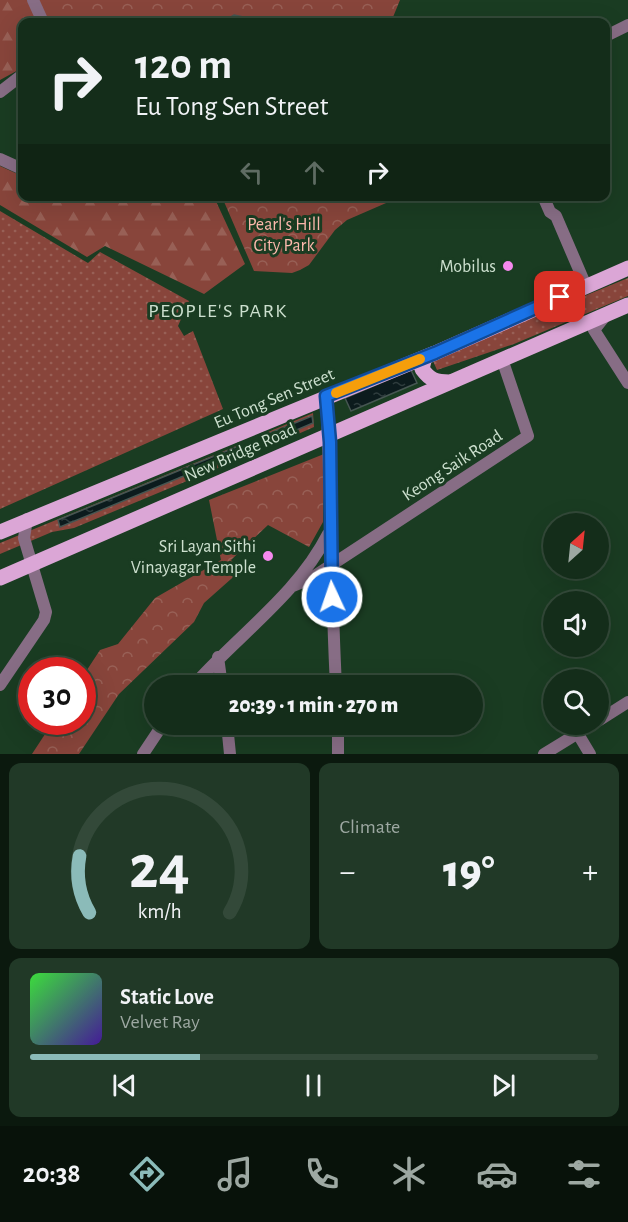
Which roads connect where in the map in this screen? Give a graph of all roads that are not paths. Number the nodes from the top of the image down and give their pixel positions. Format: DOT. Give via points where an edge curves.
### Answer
graph roads {
  1 [pos="33,0"];
  2 [pos="41,18"];
  3 [pos="628,25"];
  4 [pos="610,34"];
  5 [pos="18,78"];
  6 [pos="1,91"];
  7 [pos="0,159"];
  8 [pos="18,167"];
  9 [pos="545,201"];
  10 [pos="628,268"];
  11 [pos="582,287"];
  12 [pos="628,305"];
  13 [pos="607,314"];
  14 [pos="584,324"];
  15 [pos="425,357"];
  16 [pos="502,359"];
  17 [pos="449,382"];
  18 [pos="627,386"];
  19 [pos="326,396"];
  20 [pos="329,435"];
  21 [pos="27,519"];
  22 [pos="0,532"];
  23 [pos="329,533"];
  24 [pos="356,547"];
  25 [pos="33,565"];
  26 [pos="330,565"];
  27 [pos="0,578"];
  28 [pos="293,586"];
  29 [pos="218,657"];
  30 [pos="202,675"];
  31 [pos="220,675"];
  32 [pos="335,675"];
  33 [pos="0,685"];
  34 [pos="628,702"];
  35 [pos="609,714"];
  36 [pos="156,735"];
  37 [pos="228,735"];
  38 [pos="338,735"];
  39 [pos="576,735"];
  40 [pos="579,735"];
  41 [pos="143,754"];
  42 [pos="230,754"];
  43 [pos="338,754"];
  44 [pos="544,754"];
  45 [pos="590,754"];
  1 -- 2 [label="street"];
  3 -- 4 [label="street"];
  5 -- 6 [label="street"];
  7 -- 8 [label="street"];
  9 -- 11 [label="street" via="549,219"];
  10 -- 11 [label="main road, Eu Tong Sen Street"];
  11 -- 15 [label="main road, Eu Tong Sen Street"];
  12 -- 13 [label="main road, New Bridge Road"];
  13 -- 14 [label="main road, New Bridge Road"];
  13 -- 18 [label="street" via="594,330"];
  14 -- 16 [label="main road, New Bridge Road"];
  14 -- 18 [label="street"];
  15 -- 17 [label="main road" via="422,369 429,378"];
  15 -- 19 [label="main road, Eu Tong Sen Street"];
  16 -- 17 [label="main road, New Bridge Road"];
  16 -- 24 [label="street, Keong Saik Road" via="528,436"];
  17 -- 20 [label="main road, New Bridge Road"];
  19 -- 20 [label="street"];
  19 -- 21 [label="main road, Eu Tong Sen Street"];
  20 -- 23 [label="street"];
  20 -- 25 [label="main road, New Bridge Road"];
  21 -- 22 [label="main road, Eu Tong Sen Street"];
  21 -- 25 [label="street" via="24,538"];
  23 -- 24 [label="street" via="341,544"];
  23 -- 26 [label="street"];
  23 -- 28 [label="street, Keong Saik Road"];
  24 -- 26 [label="street, Keong Saik Road"];
  25 -- 27 [label="main road, New Bridge Road"];
  25 -- 33 [label="street" via="46,612 44,620"];
  26 -- 28 [label="street, Keong Saik Road"];
  26 -- 32 [label="street"];
  28 -- 29 [label="street, Keong Saik Road"];
  29 -- 30 [label="street, Keong Saik Road"];
  29 -- 31 [label="street"];
  34 -- 35 [label="street"];
  36 -- 41 [label="street"];
  37 -- 42 [label="street"];
  38 -- 43 [label="street"];
  39 -- 44 [label="street"];
  40 -- 45 [label="street"];
}
